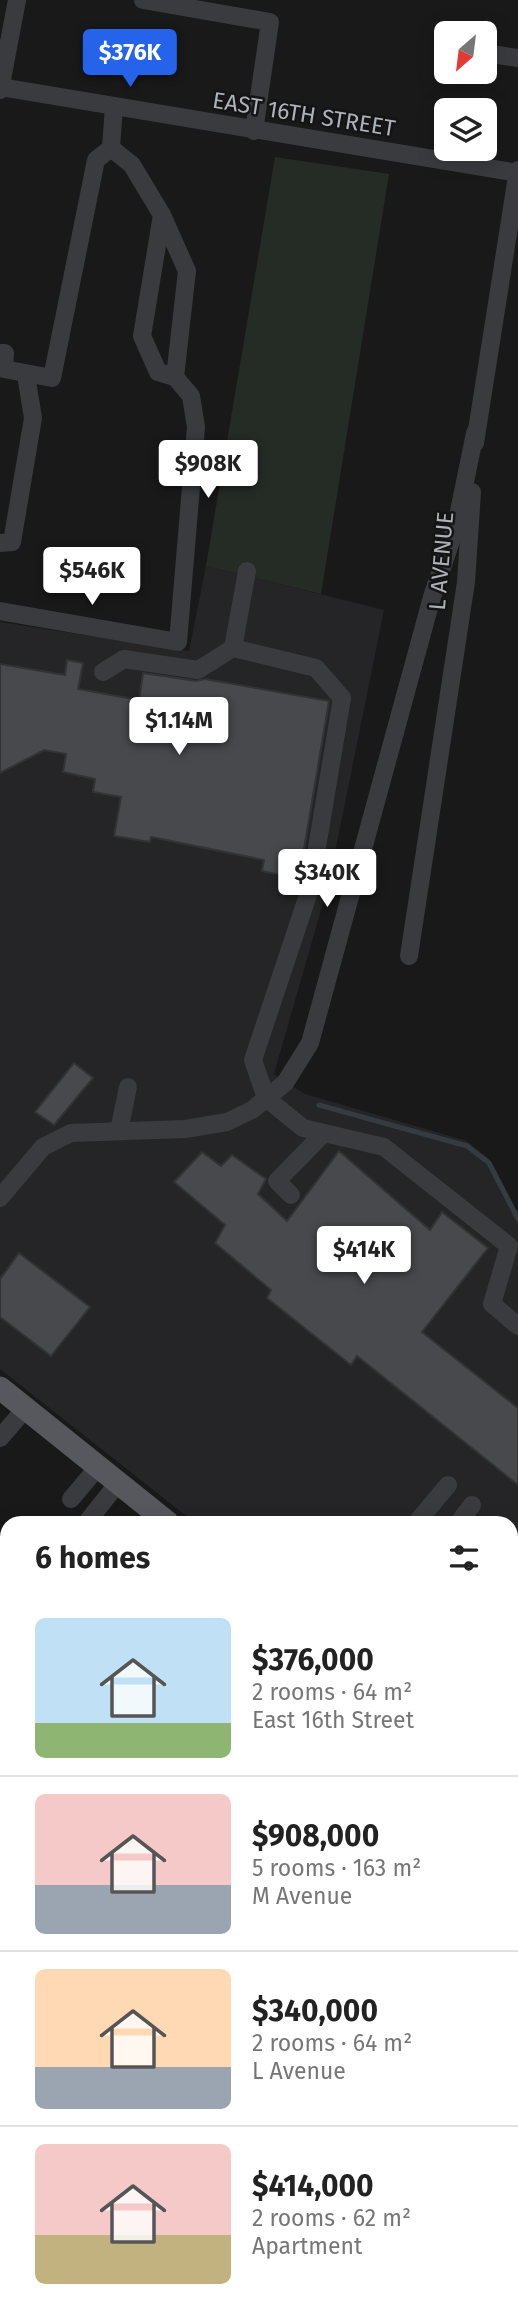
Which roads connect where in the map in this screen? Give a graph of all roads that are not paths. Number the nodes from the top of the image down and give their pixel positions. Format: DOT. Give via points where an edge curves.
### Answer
graph roads {
  1 [pos="143,0"];
  2 [pos="11,1"];
  3 [pos="497,55"];
  4 [pos="518,58"];
  5 [pos="0,88"];
  6 [pos="114,106"];
  7 [pos="254,131"];
  8 [pos="111,148"];
  9 [pos="518,172"];
  10 [pos="162,215"];
  11 [pos="0,353"];
  12 [pos="26,375"];
  13 [pos="174,377"];
  14 [pos="475,433"];
  15 [pos="0,543"];
  16 [pos="247,571"];
  17 [pos="0,611"];
  18 [pos="233,648"];
  19 [pos="103,672"];
  20 [pos="409,956"];
  21 [pos="128,1087"];
  22 [pos="266,1098"];
  23 [pos="119,1131"];
  24 [pos="324,1133"];
  25 [pos="291,1195"];
  26 [pos="0,1198"];
  27 [pos="518,1326"];
  28 [pos="0,1388"];
  29 [pos="25,1409"];
  30 [pos="0,1438"];
  31 [pos="99,1467"];
  32 [pos="118,1483"];
  33 [pos="448,1485"];
  34 [pos="71,1499"];
  35 [pos="472,1506"];
  36 [pos="92,1516"];
  37 [pos="159,1516"];
  38 [pos="422,1516"];
  39 [pos="464,1516"];
  1 -- 7 [label="street" via="270,22"];
  2 -- 5 [label="street"];
  3 -- 4 [label="street"];
  5 -- 6 [label="street, EAST 16TH STREET"];
  6 -- 7 [label="street, EAST 16TH STREET"];
  6 -- 8 [label="street"];
  7 -- 9 [label="street, EAST 16TH STREET"];
  8 -- 10 [label="street" via="132,165"];
  8 -- 12 [label="street" via="96,160 52,378"];
  9 -- 14 [label="street, L AVENUE"];
  10 -- 13 [label="street" via="187,271"];
  10 -- 13 [label="street" via="142,336 158,372"];
  11 -- 12 [label="street" via="5,353 4,369"];
  12 -- 15 [label="street" via="33,418 12,542"];
  13 -- 17 [label="street" via="191,397 196,427 178,642"];
  14 -- 20 [label="street, L AVENUE" via="466,582"];
  14 -- 22 [label="street" via="456,526 432,597 310,1044 285,1083"];
  16 -- 18 [label="street"];
  18 -- 19 [label="street" via="198,670 124,659"];
  18 -- 22 [label="street" via="316,668 342,698 310,889 253,1060"];
  21 -- 23 [label="street"];
  22 -- 23 [label="street" via="227,1122"];
  22 -- 24 [label="street" via="303,1128"];
  23 -- 26 [label="street" via="71,1133 43,1147"];
  24 -- 25 [label="street" via="277,1181"];
  24 -- 27 [label="street" via="384,1147 509,1246 492,1304"];
  28 -- 29 [label="main road"];
  29 -- 30 [label="street"];
  29 -- 31 [label="main road"];
  31 -- 32 [label="main road"];
  31 -- 34 [label="street"];
  32 -- 36 [label="street"];
  32 -- 37 [label="main road"];
  33 -- 38 [label="street"];
  35 -- 39 [label="street"];
}
